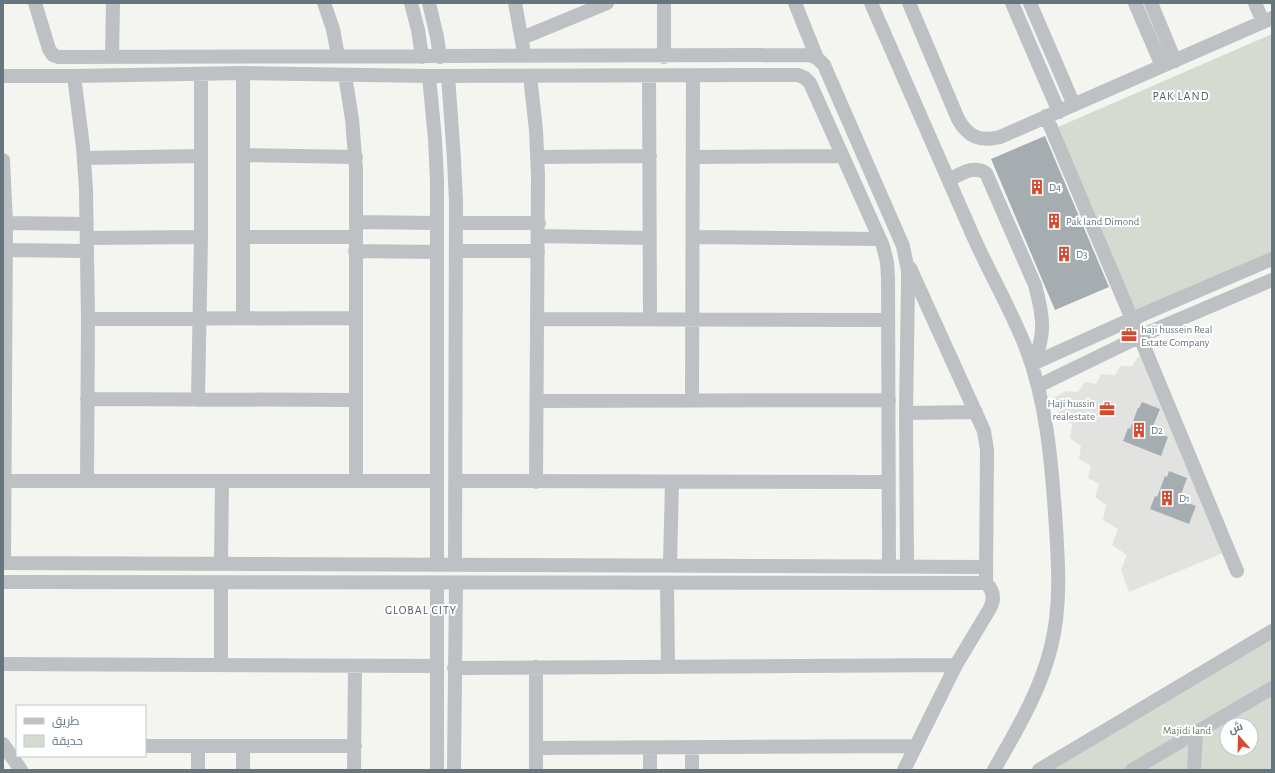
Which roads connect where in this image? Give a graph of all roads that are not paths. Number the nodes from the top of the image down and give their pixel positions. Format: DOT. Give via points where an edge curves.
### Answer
graph roads {
  1 [pos="35,3"];
  2 [pos="113,3"];
  3 [pos="324,3"];
  4 [pos="411,3"];
  5 [pos="429,3"];
  6 [pos="515,3"];
  7 [pos="607,3"];
  8 [pos="664,3"];
  9 [pos="795,3"];
  10 [pos="871,3"];
  11 [pos="909,3"];
  12 [pos="1012,3"];
  13 [pos="1030,3"];
  14 [pos="1135,3"];
  15 [pos="1151,3"];
  16 [pos="1255,3"];
  17 [pos="1268,20"];
  18 [pos="522,38"];
  19 [pos="338,56"];
  20 [pos="664,56"];
  21 [pos="112,57"];
  22 [pos="422,57"];
  23 [pos="440,57"];
  24 [pos="525,57"];
  25 [pos="817,58"];
  26 [pos="1175,61"];
  27 [pos="1162,66"];
  28 [pos="243,73"];
  29 [pos="201,74"];
  30 [pos="345,75"];
  31 [pos="3,76"];
  32 [pos="74,76"];
  33 [pos="429,76"];
  34 [pos="448,76"];
  35 [pos="530,76"];
  36 [pos="649,76"];
  37 [pos="693,76"];
  38 [pos="1074,105"];
  39 [pos="1059,112"];
  40 [pos="1046,116"];
  41 [pos="243,155"];
  42 [pos="201,156"];
  43 [pos="538,156"];
  44 [pos="650,156"];
  45 [pos="842,156"];
  46 [pos="356,157"];
  47 [pos="693,157"];
  48 [pos="84,158"];
  49 [pos="3,160"];
  50 [pos="949,180"];
  51 [pos="356,222"];
  52 [pos="6,223"];
  53 [pos="436,223"];
  54 [pos="456,223"];
  55 [pos="87,224"];
  56 [pos="538,230"];
  57 [pos="201,237"];
  58 [pos="243,237"];
  59 [pos="355,237"];
  60 [pos="693,237"];
  61 [pos="650,238"];
  62 [pos="880,239"];
  63 [pos="87,244"];
  64 [pos="6,250"];
  65 [pos="356,251"];
  66 [pos="456,251"];
  67 [pos="436,252"];
  68 [pos="538,252"];
  69 [pos="906,258"];
  70 [pos="1272,259"];
  71 [pos="1249,269"];
  72 [pos="1272,280"];
  73 [pos="1257,287"];
  74 [pos="200,318"];
  75 [pos="243,318"];
  76 [pos="356,318"];
  77 [pos="88,319"];
  78 [pos="538,319"];
  79 [pos="650,319"];
  80 [pos="693,319"];
  81 [pos="1132,319"];
  82 [pos="888,320"];
  83 [pos="1140,337"];
  84 [pos="1032,364"];
  85 [pos="1038,386"];
  86 [pos="88,400"];
  87 [pos="198,400"];
  88 [pos="356,400"];
  89 [pos="537,400"];
  90 [pos="692,400"];
  91 [pos="889,400"];
  92 [pos="976,412"];
  93 [pos="906,413"];
  94 [pos="5,481"];
  95 [pos="88,481"];
  96 [pos="222,481"];
  97 [pos="356,481"];
  98 [pos="437,481"];
  99 [pos="456,481"];
  100 [pos="536,482"];
  101 [pos="672,482"];
  102 [pos="889,482"];
  103 [pos="3,563"];
  104 [pos="134,564"];
  105 [pos="221,564"];
  106 [pos="437,565"];
  107 [pos="455,565"];
  108 [pos="670,565"];
  109 [pos="889,566"];
  110 [pos="907,567"];
  111 [pos="986,567"];
  112 [pos="1237,571"];
  113 [pos="3,582"];
  114 [pos="134,582"];
  115 [pos="221,582"];
  116 [pos="437,583"];
  117 [pos="456,583"];
  118 [pos="667,583"];
  119 [pos="986,583"];
  120 [pos="1272,631"];
  121 [pos="3,664"];
  122 [pos="221,665"];
  123 [pos="956,665"];
  124 [pos="355,666"];
  125 [pos="437,666"];
  126 [pos="536,667"];
  127 [pos="668,667"];
  128 [pos="454,668"];
  129 [pos="1272,688"];
  130 [pos="1196,733"];
  131 [pos="9,746"];
  132 [pos="146,746"];
  133 [pos="198,746"];
  134 [pos="243,746"];
  135 [pos="355,746"];
  136 [pos="916,746"];
  137 [pos="536,748"];
  138 [pos="650,748"];
  139 [pos="692,748"];
  140 [pos="21,770"];
  141 [pos="198,770"];
  142 [pos="243,770"];
  143 [pos="354,770"];
  144 [pos="437,770"];
  145 [pos="454,770"];
  146 [pos="536,770"];
  147 [pos="650,770"];
  148 [pos="692,770"];
  149 [pos="904,770"];
  150 [pos="994,770"];
  151 [pos="1039,770"];
  152 [pos="1132,770"];
  153 [pos="1194,770"];
  1 -- 21 [label="street" via="49,49 53,54 59,57"];
  2 -- 21 [label="street"];
  3 -- 19 [label="street" via="333,29"];
  4 -- 22 [label="street"];
  5 -- 23 [label="street"];
  6 -- 18 [label="street"];
  7 -- 18 [label="street"];
  8 -- 20 [label="street"];
  9 -- 25 [label="street"];
  10 -- 50 [label="street"];
  11 -- 40 [label="street" via="958,119 968,132 975,137 992,139"];
  12 -- 39 [label="street"];
  13 -- 38 [label="street"];
  14 -- 27 [label="street"];
  15 -- 26 [label="street"];
  16 -- 17 [label="street"];
  17 -- 26 [label="street"];
  18 -- 24 [label="street"];
  19 -- 21 [label="street"];
  19 -- 22 [label="street"];
  20 -- 24 [label="street"];
  20 -- 25 [label="street" via="809,55"];
  22 -- 23 [label="street"];
  23 -- 24 [label="street"];
  25 -- 69 [label="street" via="827,72"];
  26 -- 27 [label="street"];
  27 -- 38 [label="street"];
  28 -- 29 [label="street"];
  28 -- 30 [label="street"];
  28 -- 41 [label="street"];
  29 -- 32 [label="street"];
  29 -- 42 [label="street"];
  30 -- 33 [label="street"];
  30 -- 46 [label="street"];
  31 -- 32 [label="street"];
  32 -- 48 [label="street"];
  33 -- 34 [label="street"];
  33 -- 53 [label="street" via="436,159"];
  34 -- 35 [label="street"];
  34 -- 54 [label="street"];
  35 -- 36 [label="street"];
  35 -- 43 [label="street"];
  36 -- 37 [label="street"];
  36 -- 44 [label="street"];
  37 -- 45 [label="street" via="801,76 810,83"];
  37 -- 47 [label="street"];
  38 -- 39 [label="street"];
  39 -- 40 [label="street"];
  40 -- 81 [label="street"];
  41 -- 46 [label="street"];
  41 -- 58 [label="street"];
  42 -- 48 [label="street"];
  42 -- 57 [label="street"];
  43 -- 44 [label="street"];
  43 -- 56 [label="street"];
  44 -- 61 [label="street"];
  45 -- 47 [label="street"];
  45 -- 62 [label="street"];
  46 -- 51 [label="street"];
  47 -- 60 [label="street"];
  48 -- 55 [label="street"];
  49 -- 52 [label="street"];
  50 -- 84 [label="street" via="1019,330"];
  50 -- 84 [label="street" via="971,170 986,173 1039,299 1042,335 1039,351"];
  51 -- 53 [label="street"];
  51 -- 59 [label="street"];
  52 -- 55 [label="street"];
  52 -- 64 [label="street"];
  53 -- 67 [label="street"];
  54 -- 56 [label="street"];
  54 -- 66 [label="street"];
  55 -- 63 [label="street"];
  56 -- 61 [label="street"];
  56 -- 68 [label="street"];
  57 -- 63 [label="street"];
  57 -- 74 [label="street"];
  58 -- 59 [label="street"];
  58 -- 75 [label="street"];
  59 -- 65 [label="street"];
  60 -- 62 [label="street"];
  60 -- 80 [label="street"];
  61 -- 79 [label="street"];
  62 -- 82 [label="street" via="886,254 888,270"];
  63 -- 64 [label="street"];
  63 -- 77 [label="street"];
  64 -- 94 [label="street"];
  65 -- 67 [label="street"];
  65 -- 76 [label="street"];
  66 -- 68 [label="street"];
  66 -- 99 [label="street"];
  67 -- 98 [label="street"];
  68 -- 78 [label="street"];
  69 -- 92 [label="street"];
  69 -- 93 [label="street"];
  70 -- 71 [label="street"];
  71 -- 73 [label="street"];
  71 -- 81 [label="street"];
  72 -- 73 [label="street"];
  73 -- 83 [label="street"];
  74 -- 75 [label="street"];
  74 -- 77 [label="street"];
  74 -- 87 [label="street"];
  75 -- 76 [label="street"];
  76 -- 88 [label="street"];
  77 -- 86 [label="street"];
  78 -- 79 [label="street"];
  78 -- 89 [label="street"];
  79 -- 80 [label="street"];
  80 -- 82 [label="street"];
  80 -- 90 [label="street"];
  81 -- 83 [label="street"];
  81 -- 84 [label="street"];
  82 -- 91 [label="street"];
  83 -- 85 [label="street"];
  83 -- 112 [label="street"];
  84 -- 85 [label="street"];
  85 -- 150 [label="street" via="1052,464 1059,564 1058,607 1051,648 1040,682"];
  86 -- 87 [label="street"];
  86 -- 95 [label="street"];
  87 -- 88 [label="street"];
  88 -- 97 [label="street"];
  89 -- 90 [label="street"];
  89 -- 100 [label="street"];
  90 -- 91 [label="street"];
  91 -- 102 [label="street"];
  92 -- 93 [label="street"];
  92 -- 111 [label="street" via="984,431 987,450"];
  93 -- 110 [label="street"];
  94 -- 95 [label="street"];
  94 -- 103 [label="street"];
  95 -- 96 [label="street"];
  96 -- 97 [label="street"];
  96 -- 105 [label="street"];
  97 -- 98 [label="street"];
  98 -- 106 [label="street"];
  99 -- 100 [label="street"];
  99 -- 107 [label="street"];
  100 -- 101 [label="street"];
  101 -- 102 [label="street"];
  101 -- 108 [label="street"];
  102 -- 109 [label="street"];
  103 -- 104 [label="street"];
  104 -- 105 [label="street"];
  104 -- 114 [label="street"];
  105 -- 106 [label="street"];
  106 -- 107 [label="street"];
  107 -- 108 [label="street"];
  108 -- 109 [label="street"];
  109 -- 110 [label="street"];
  110 -- 111 [label="street"];
  111 -- 119 [label="street"];
  113 -- 114 [label="street"];
  114 -- 115 [label="street"];
  115 -- 116 [label="street"];
  115 -- 122 [label="street"];
  116 -- 117 [label="street"];
  116 -- 125 [label="street"];
  117 -- 118 [label="street"];
  117 -- 128 [label="street"];
  118 -- 119 [label="street"];
  118 -- 127 [label="street"];
  119 -- 123 [label="street" via="992,591 992,606"];
  120 -- 151 [label="street"];
  121 -- 122 [label="street"];
  122 -- 124 [label="street"];
  123 -- 127 [label="street"];
  123 -- 136 [label="street"];
  124 -- 125 [label="street"];
  124 -- 135 [label="street"];
  125 -- 144 [label="street"];
  126 -- 127 [label="street"];
  126 -- 128 [label="street"];
  126 -- 137 [label="street"];
  128 -- 145 [label="street"];
  129 -- 130 [label="street"];
  130 -- 152 [label="street"];
  130 -- 153 [label="street"];
  131 -- 140 [label="street"];
  132 -- 133 [label="street"];
  133 -- 134 [label="street"];
  133 -- 141 [label="street"];
  134 -- 135 [label="street"];
  134 -- 142 [label="street"];
  135 -- 143 [label="street"];
  136 -- 139 [label="street"];
  136 -- 149 [label="street"];
  137 -- 138 [label="street"];
  137 -- 146 [label="street"];
  138 -- 139 [label="street"];
  138 -- 147 [label="street"];
  139 -- 148 [label="street"];
}
